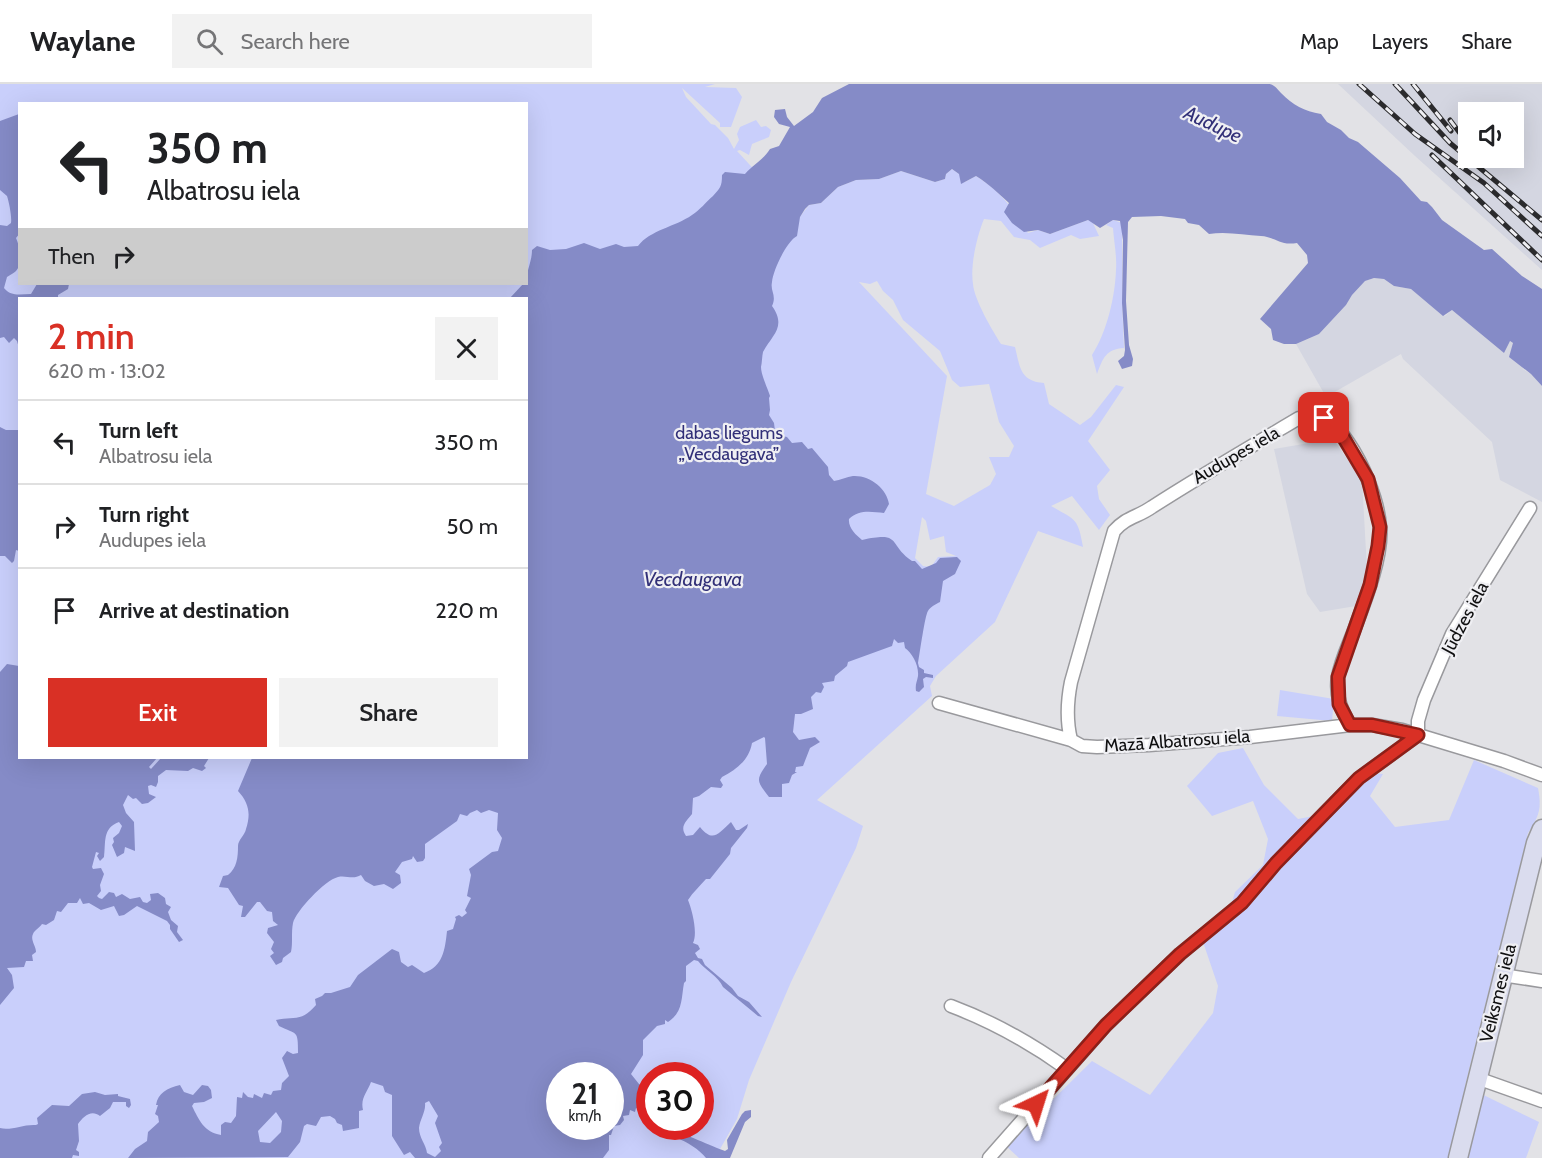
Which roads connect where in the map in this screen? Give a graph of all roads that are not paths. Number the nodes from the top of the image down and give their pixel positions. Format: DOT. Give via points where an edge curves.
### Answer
graph roads {
  1 [pos="1530,508"];
  2 [pos="939,703"];
  3 [pos="1350,725"];
  4 [pos="1418,735"];
  5 [pos="1071,740"];
  6 [pos="1542,774"];
  7 [pos="1542,829"];
  8 [pos="1502,975"];
  9 [pos="1542,981"];
  10 [pos="951,1006"];
  11 [pos="1067,1069"];
  12 [pos="1477,1078"];
  13 [pos="1542,1101"];
  14 [pos="989,1158"];
  15 [pos="1458,1158"];
  1 -- 4 [label="street, Jūdzes iela" via="1452,634 1424,700"];
  2 -- 5 [label="street, Mazā Albatrosu iela"];
  3 -- 4 [label="street, Mazā Albatrosu iela" via="1372,725"];
  3 -- 5 [label="street, Mazā Albatrosu iela" via="1160,745 1097,747"];
  3 -- 5 [label="street, Audupes iela" via="1339,704 1338,677 1370,585 1380,527 1368,479 1351,447 1336,425 1312,415 1299,418 1194,479 1122,522 1114,531 1067,701"];
  4 -- 6 [label="street, Mazā Albatrosu iela"];
  4 -- 11 [label="street" via="1359,778 1242,903 1180,954 1106,1025"];
  7 -- 8 [label="main road, Veiksmes iela"];
  8 -- 9 [label="street"];
  8 -- 12 [label="main road, Veiksmes iela"];
  10 -- 11 [label="street" via="1010,1034"];
  11 -- 14 [label="street"];
  12 -- 13 [label="street"];
  12 -- 15 [label="main road, Veiksmes iela"];
}
